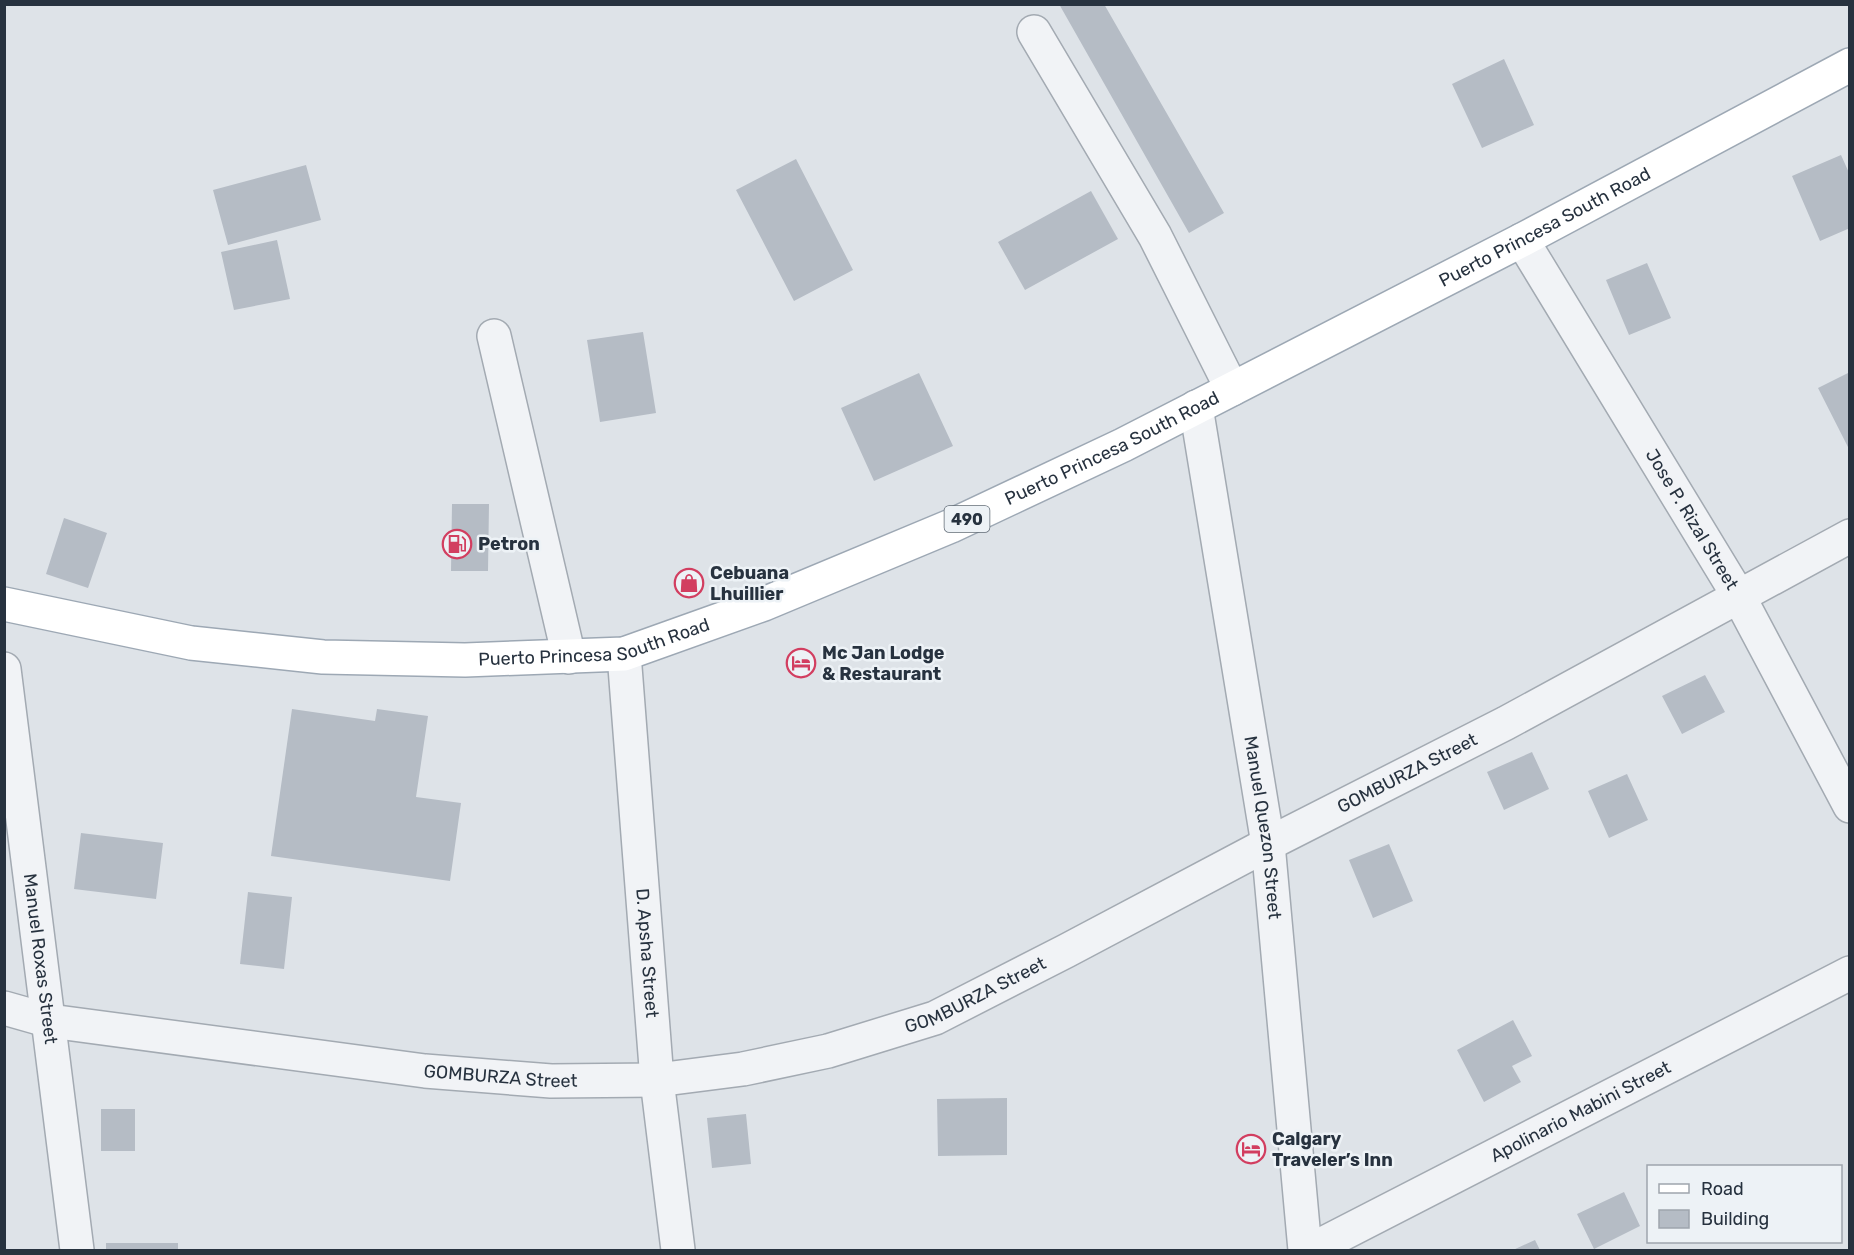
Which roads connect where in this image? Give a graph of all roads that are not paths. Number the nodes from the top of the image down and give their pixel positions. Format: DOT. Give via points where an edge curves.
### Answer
graph roads {
  1 [pos="1034,32"];
  2 [pos="1850,65"];
  3 [pos="1522,240"];
  4 [pos="494,336"];
  5 [pos="1232,389"];
  6 [pos="1196,407"];
  7 [pos="1850,536"];
  8 [pos="1738,595"];
  9 [pos="4,604"];
  10 [pos="624,654"];
  11 [pos="568,657"];
  12 [pos="4,669"];
  13 [pos="1850,806"];
  14 [pos="1268,844"];
  15 [pos="19,889"];
  16 [pos="1850,973"];
  17 [pos="4,1008"];
  18 [pos="50,1021"];
  19 [pos="657,1080"];
  20 [pos="77,1251"];
  21 [pos="678,1251"];
  22 [pos="1305,1251"];
  23 [pos="1311,1251"];
  1 -- 5 [label="street" via="1155,236"];
  2 -- 3 [label="main road, Puerto Princesa South Road / 490"];
  3 -- 5 [label="main road, Puerto Princesa South Road / 490"];
  3 -- 8 [label="street, Jose P. Rizal Street"];
  4 -- 11 [label="street"];
  5 -- 6 [label="main road, Puerto Princesa South Road / 490"];
  6 -- 10 [label="main road, Puerto Princesa South Road / 490" via="951,526 764,604"];
  6 -- 14 [label="street, Manuel Quezon Street"];
  7 -- 8 [label="street, GOMBURZA Street"];
  8 -- 13 [label="street, Jose P. Rizal Street"];
  8 -- 14 [label="street, GOMBURZA Street" via="1506,723"];
  9 -- 11 [label="main road, Puerto Princesa South Road / 490" via="191,643 323,657"];
  10 -- 11 [label="main road, Puerto Princesa South Road / 490"];
  10 -- 19 [label="street, D. Apsha Street"];
  12 -- 15 [label="street, Manuel Roxas Street"];
  14 -- 19 [label="street, GOMBURZA Street" via="935,1018 828,1051 743,1069"];
  14 -- 22 [label="street, Manuel Quezon Street"];
  15 -- 18 [label="street, Manuel Roxas Street"];
  16 -- 23 [label="street, Apolinario Mabini Street"];
  17 -- 18 [label="street, GOMBURZA Street"];
  18 -- 19 [label="street, GOMBURZA Street" via="425,1071 551,1081"];
  18 -- 20 [label="street, Manuel Roxas Street"];
  19 -- 21 [label="street, D. Apsha Street"];
}
